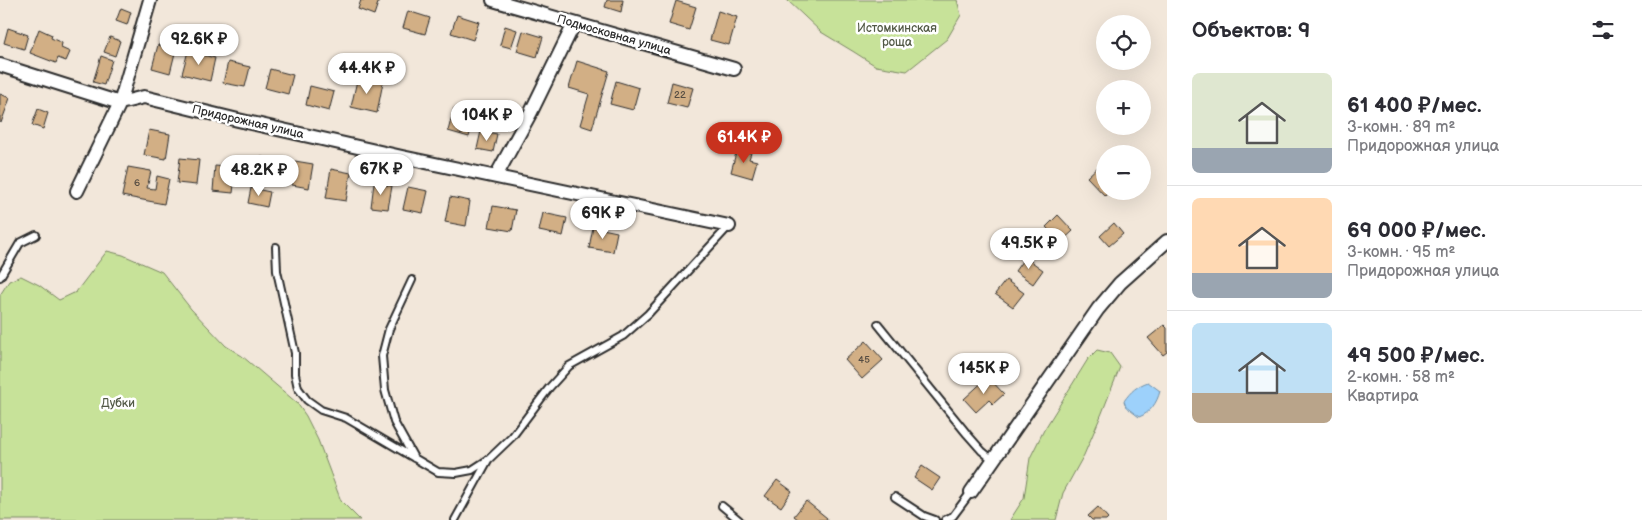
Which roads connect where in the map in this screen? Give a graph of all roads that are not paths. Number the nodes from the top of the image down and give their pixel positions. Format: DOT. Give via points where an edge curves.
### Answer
graph roads {
  1 [pos="150,0"];
  2 [pos="493,0"];
  3 [pos="574,24"];
  4 [pos="0,65"];
  5 [pos="734,69"];
  6 [pos="120,102"];
  7 [pos="496,176"];
  8 [pos="77,191"];
  9 [pos="729,226"];
  10 [pos="36,235"];
  11 [pos="1167,241"];
  12 [pos="276,247"];
  13 [pos="0,277"];
  14 [pos="412,280"];
  15 [pos="878,324"];
  16 [pos="414,459"];
  17 [pos="489,459"];
  18 [pos="993,460"];
  19 [pos="971,492"];
  20 [pos="895,497"];
  21 [pos="722,506"];
  22 [pos="455,520"];
  23 [pos="739,520"];
  24 [pos="935,520"];
  25 [pos="945,520"];
  1 -- 6 [label="street"];
  2 -- 3 [label="street, Подмосковная улица"];
  3 -- 5 [label="street, Подмосковная улица"];
  3 -- 7 [label="street"];
  4 -- 6 [label="street"];
  6 -- 7 [label="street, Придорожная улица" via="144,97"];
  6 -- 8 [label="street"];
  7 -- 9 [label="street, Придорожная улица"];
  9 -- 17 [label="lane" via="648,314 623,336 569,366 512,437"];
  10 -- 13 [label="lane" via="20,243"];
  11 -- 18 [label="street" via="1120,283 1098,309"];
  12 -- 16 [label="lane" via="277,271 294,345 298,388 321,410 346,418"];
  14 -- 16 [label="lane" via="388,329 382,356 385,390 394,422"];
  15 -- 18 [label="lane" via="967,434"];
  16 -- 17 [label="lane" via="438,472 456,473 472,470"];
  17 -- 22 [label="lane"];
  18 -- 19 [label="street"];
  19 -- 25 [label="lane" via="953,516"];
  20 -- 24 [label="lane"];
  21 -- 23 [label="lane"];
}
